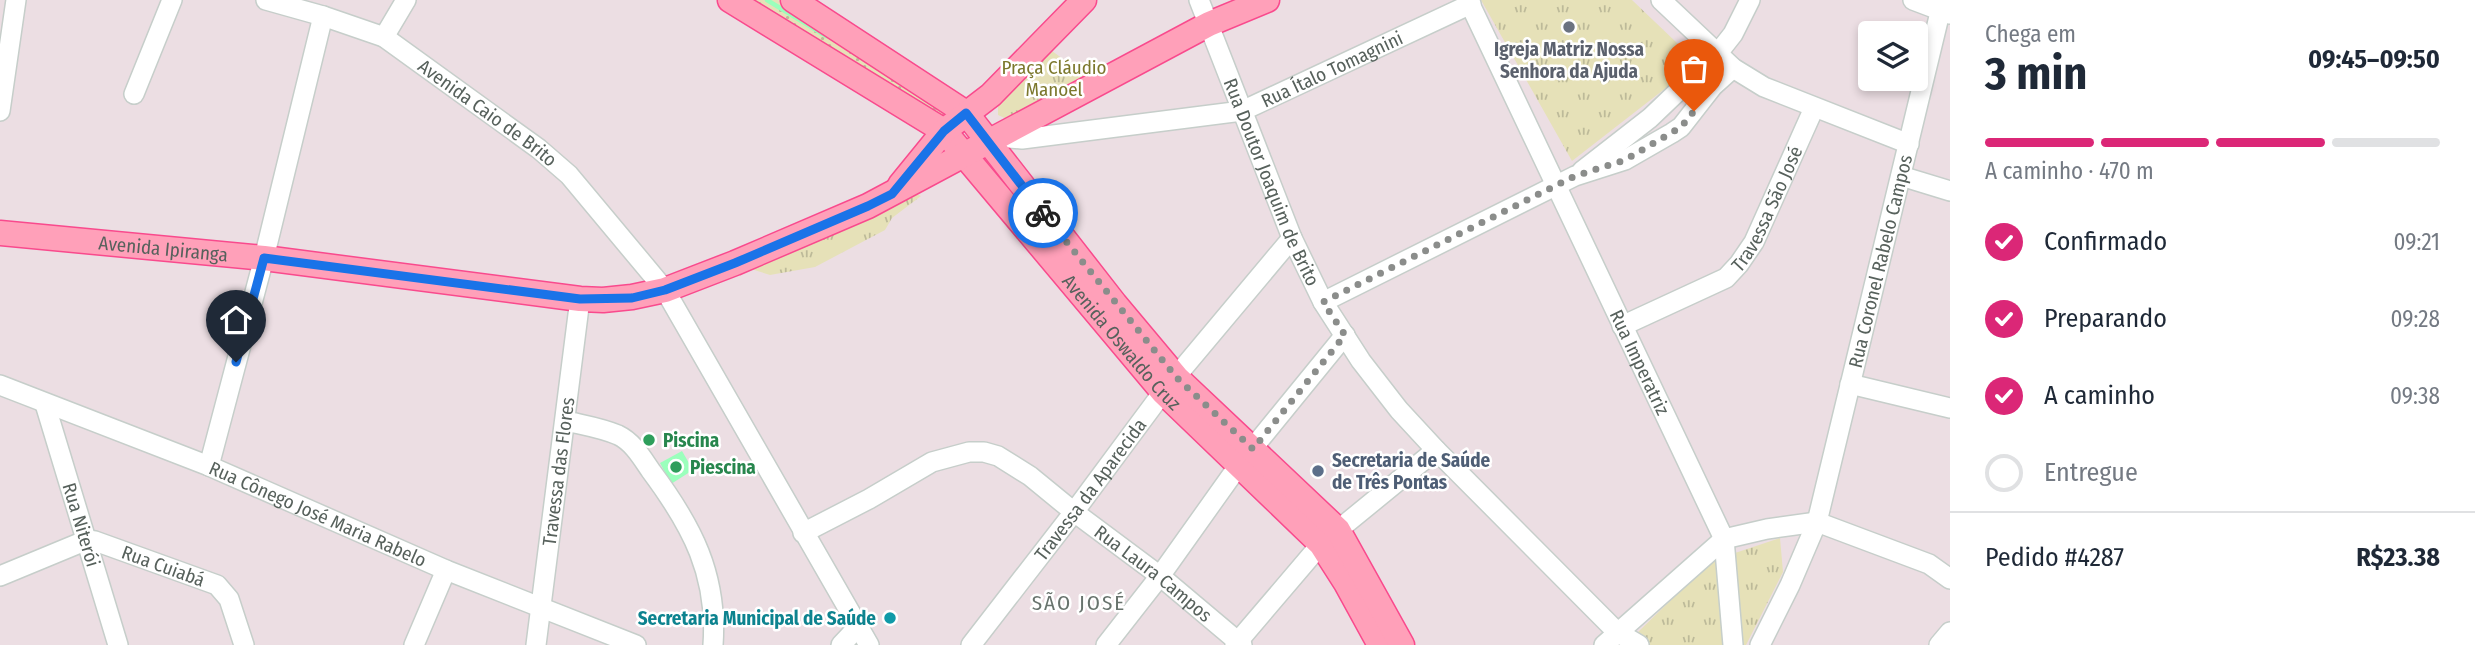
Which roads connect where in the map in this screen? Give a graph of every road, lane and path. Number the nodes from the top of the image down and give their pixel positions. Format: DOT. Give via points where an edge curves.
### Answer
graph roads {
  1 [pos="16,0"];
  2 [pos="172,0"];
  3 [pos="266,0"];
  4 [pos="406,0"];
  5 [pos="730,0"];
  6 [pos="793,0"];
  7 [pos="1084,0"];
  8 [pos="1199,0"];
  9 [pos="1267,0"];
  10 [pos="1661,0"];
  11 [pos="1750,0"];
  12 [pos="1913,0"];
  13 [pos="1469,2"];
  14 [pos="1944,9"];
  15 [pos="323,16"];
  16 [pos="1209,24"];
  17 [pos="384,37"];
  18 [pos="1718,52"];
  19 [pos="1733,68"];
  20 [pos="134,94"];
  21 [pos="1814,108"];
  22 [pos="0,111"];
  23 [pos="1242,111"];
  24 [pos="966,113"];
  25 [pos="944,131"];
  26 [pos="1005,136"];
  27 [pos="1909,144"];
  28 [pos="966,155"];
  29 [pos="1575,176"];
  30 [pos="1901,176"];
  31 [pos="1558,185"];
  32 [pos="1950,191"];
  33 [pos="892,194"];
  34 [pos="0,233"];
  35 [pos="1292,238"];
  36 [pos="264,258"];
  37 [pos="665,290"];
  38 [pos="580,299"];
  39 [pos="1323,302"];
  40 [pos="1622,326"];
  41 [pos="1345,335"];
  42 [pos="1850,384"];
  43 [pos="0,385"];
  44 [pos="1170,385"];
  45 [pos="45,404"];
  46 [pos="1950,408"];
  47 [pos="566,421"];
  48 [pos="1436,450"];
  49 [pos="1246,457"];
  50 [pos="209,466"];
  51 [pos="1074,512"];
  52 [pos="1817,522"];
  53 [pos="803,533"];
  54 [pos="1330,537"];
  55 [pos="1724,539"];
  56 [pos="87,540"];
  57 [pos="446,570"];
  58 [pos="0,576"];
  59 [pos="1160,576"];
  60 [pos="1950,579"];
  61 [pos="542,606"];
  62 [pos="857,628"];
  63 [pos="1950,632"];
  64 [pos="1611,638"];
  65 [pos="1374,642"];
  66 [pos="1238,644"];
  67 [pos="118,645"];
  68 [pos="244,645"];
  69 [pos="414,645"];
  70 [pos="536,645"];
  71 [pos="636,645"];
  72 [pos="713,645"];
  73 [pos="841,645"];
  74 [pos="869,645"];
  75 [pos="971,645"];
  76 [pos="1106,645"];
  77 [pos="1402,645"];
  78 [pos="1639,645"];
  79 [pos="1733,645"];
  80 [pos="1760,645"];
  81 [pos="1939,645"];
  1 -- 22 [label="street"];
  2 -- 20 [label="street"];
  3 -- 15 [label="street, Avenida Caio de Brito"];
  4 -- 17 [label="street"];
  5 -- 25 [label="main road, Avenida Oswaldo Cruz"];
  6 -- 24 [label="main road, Avenida Oswaldo Cruz"];
  7 -- 24 [label="main road, Avenida Ipiranga" via="990,95"];
  8 -- 16 [label="street, Rua Doutor Joaquim de Brito"];
  9 -- 16 [label="main road, Avenida Ipiranga"];
  10 -- 18 [label="street"];
  11 -- 18 [label="street"];
  12 -- 14 [label="street"];
  13 -- 23 [label="street, Rua Ítalo Tomagnini"];
  13 -- 31 [label="street, Rua Imperatriz"];
  14 -- 27 [label="street, Rua Coronel Rabelo Campos"];
  15 -- 17 [label="street, Avenida Caio de Brito"];
  15 -- 36 [label="street"];
  16 -- 23 [label="street, Rua Doutor Joaquim de Brito"];
  16 -- 26 [label="main road, Avenida Ipiranga"];
  17 -- 37 [label="street, Avenida Caio de Brito" via="569,175"];
  18 -- 19 [label="street"];
  18 -- 29 [label="street" via="1650,118"];
  19 -- 21 [label="street"];
  19 -- 29 [label="street" via="1681,127 1625,160"];
  21 -- 27 [label="street"];
  21 -- 40 [label="street, Travessa São José" via="1754,242 1739,264 1726,278"];
  23 -- 26 [label="street, Rua Ítalo Tomagnini"];
  23 -- 35 [label="street, Rua Doutor Joaquim de Brito"];
  24 -- 25 [label="main road, Avenida Ipiranga"];
  24 -- 26 [label="main road, Avenida Oswaldo Cruz"];
  25 -- 28 [label="main road, Avenida Oswaldo Cruz"];
  25 -- 33 [label="main road, Avenida Ipiranga"];
  26 -- 28 [label="main road, Avenida Ipiranga"];
  26 -- 44 [label="main road, Avenida Oswaldo Cruz"];
  27 -- 30 [label="street, Rua Coronel Rabelo Campos"];
  28 -- 33 [label="main road, Avenida Ipiranga"];
  28 -- 44 [label="main road, Avenida Oswaldo Cruz"];
  29 -- 31 [label="street"];
  30 -- 32 [label="street"];
  30 -- 42 [label="street, Rua Coronel Rabelo Campos"];
  31 -- 39 [label="street"];
  31 -- 40 [label="street, Rua Imperatriz"];
  33 -- 37 [label="main road, Avenida Ipiranga"];
  34 -- 36 [label="main road, Avenida Ipiranga"];
  35 -- 39 [label="street, Rua Doutor Joaquim de Brito"];
  35 -- 44 [label="street, Travessa da Aparecida"];
  36 -- 38 [label="main road, Avenida Ipiranga"];
  36 -- 50 [label="street"];
  37 -- 38 [label="main road, Avenida Ipiranga" via="632,298"];
  37 -- 53 [label="street, Avenida Caio de Brito"];
  38 -- 47 [label="street, Travessa das Flores"];
  39 -- 41 [label="street, Rua Doutor Joaquim de Brito"];
  40 -- 55 [label="street, Rua Imperatriz"];
  41 -- 48 [label="street, Rua Doutor Joaquim de Brito" via="1399,410"];
  41 -- 49 [label="street"];
  42 -- 46 [label="street"];
  42 -- 52 [label="street, Rua Coronel Rabelo Campos"];
  43 -- 45 [label="street, Rua Cônego José Maria Rabelo"];
  44 -- 49 [label="main road, Avenida Oswaldo Cruz"];
  44 -- 51 [label="street, Travessa da Aparecida"];
  45 -- 50 [label="street, Rua Cônego José Maria Rabelo"];
  45 -- 56 [label="street, Rua Niterói"];
  47 -- 61 [label="street, Travessa das Flores"];
  47 -- 72 [label="street" via="620,436 672,499 698,546 707,576 715,615"];
  48 -- 54 [label="street"];
  48 -- 64 [label="street, Rua Doutor Joaquim de Brito"];
  49 -- 54 [label="main road, Avenida Oswaldo Cruz"];
  49 -- 59 [label="street"];
  50 -- 57 [label="street, Rua Cônego José Maria Rabelo"];
  51 -- 53 [label="street, Rua Laura Campos" via="999,456 969,452 932,462"];
  51 -- 59 [label="street, Rua Laura Campos"];
  51 -- 75 [label="street, Travessa da Aparecida"];
  52 -- 55 [label="street"];
  52 -- 60 [label="street" via="1929,564"];
  52 -- 80 [label="street, Rua Coronel Rabelo Campos"];
  53 -- 62 [label="street, Avenida Caio de Brito"];
  54 -- 65 [label="main road, Avenida Oswaldo Cruz"];
  54 -- 66 [label="street"];
  54 -- 77 [label="main road, Avenida Oswaldo Cruz"];
  55 -- 64 [label="street"];
  55 -- 79 [label="street"];
  56 -- 58 [label="street"];
  56 -- 67 [label="street, Rua Niterói"];
  56 -- 68 [label="street, Rua Cuiabá" via="217,585 229,599"];
  57 -- 61 [label="street, Rua Cônego José Maria Rabelo"];
  57 -- 69 [label="street"];
  59 -- 66 [label="street, Rua Laura Campos"];
  59 -- 76 [label="street"];
  61 -- 70 [label="street, Travessa das Flores"];
  61 -- 71 [label="street, Rua Cônego José Maria Rabelo"];
  62 -- 73 [label="street"];
  62 -- 74 [label="street, Avenida Caio de Brito"];
  63 -- 81 [label="street"];
  64 -- 78 [label="street, Rua Doutor Joaquim de Brito"];
}
